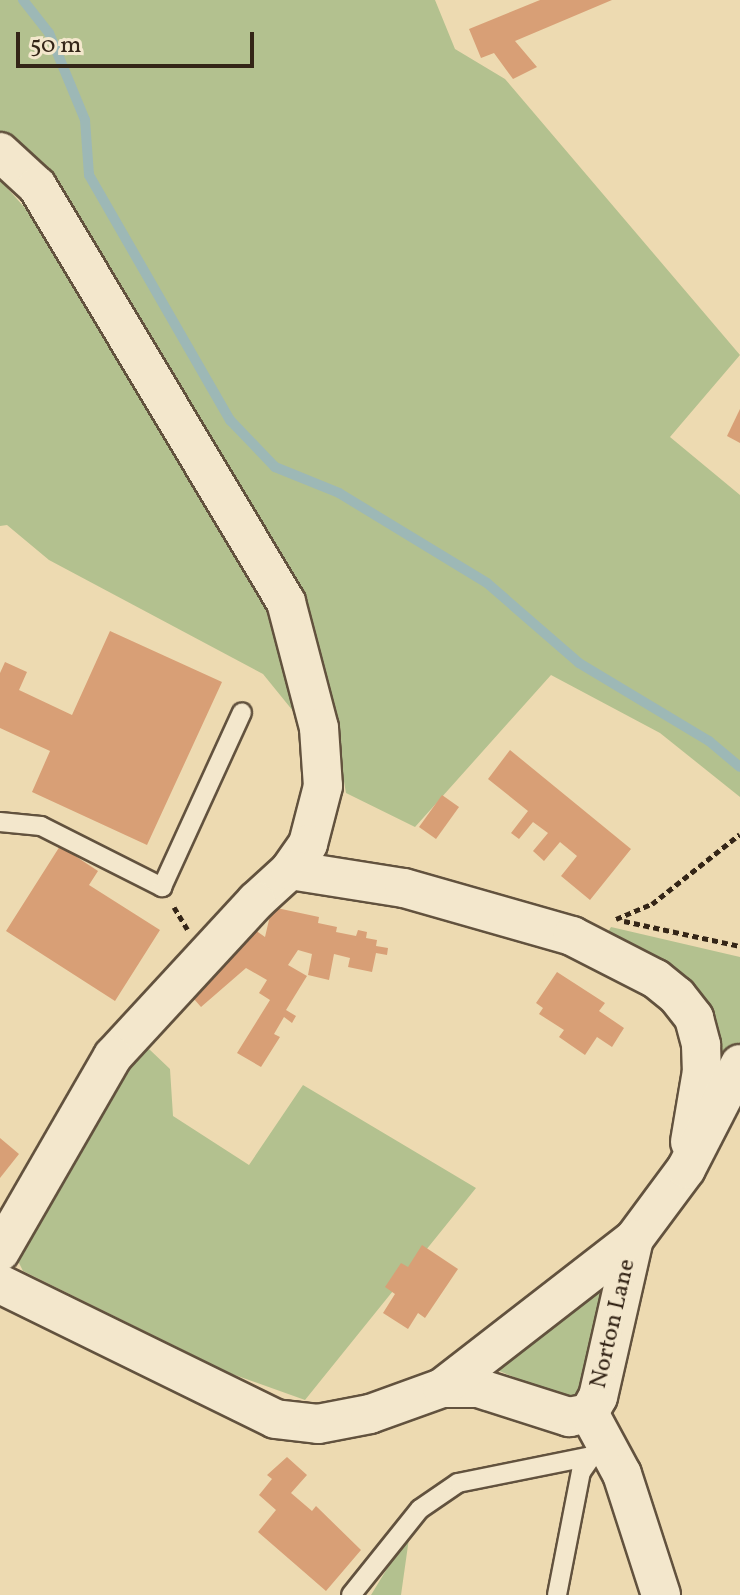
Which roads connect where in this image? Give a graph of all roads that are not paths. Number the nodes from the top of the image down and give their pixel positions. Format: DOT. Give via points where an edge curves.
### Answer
graph roads {
  1 [pos="0,152"];
  2 [pos="242,712"];
  3 [pos="0,822"];
  4 [pos="290,870"];
  5 [pos="740,1064"];
  6 [pos="686,1169"];
  7 [pos="634,1239"];
  8 [pos="0,1252"];
  9 [pos="0,1284"];
  10 [pos="442,1388"];
  11 [pos="595,1436"];
  12 [pos="351,1595"];
  13 [pos="557,1595"];
  14 [pos="661,1595"];
  1 -- 4 [label="street" via="37,186 286,602 319,728 323,786 308,844"];
  2 -- 3 [label="lane" via="162,887 41,826"];
  4 -- 6 [label="street" via="404,888 572,936 656,979 694,1018 701,1045 702,1071"];
  4 -- 8 [label="street" via="113,1056"];
  5 -- 6 [label="street, Norton Lane"];
  6 -- 7 [label="street, Norton Lane"];
  7 -- 10 [label="street"];
  7 -- 11 [label="street, Norton Lane" via="598,1397"];
  9 -- 10 [label="street, Norton Lane" via="275,1419 318,1424 370,1414"];
  10 -- 11 [label="street, Norton Lane" via="478,1388 569,1417"];
  11 -- 12 [label="lane" via="458,1483 420,1509"];
  11 -- 13 [label="lane" via="581,1472"];
  11 -- 14 [label="street" via="622,1474"];
}
